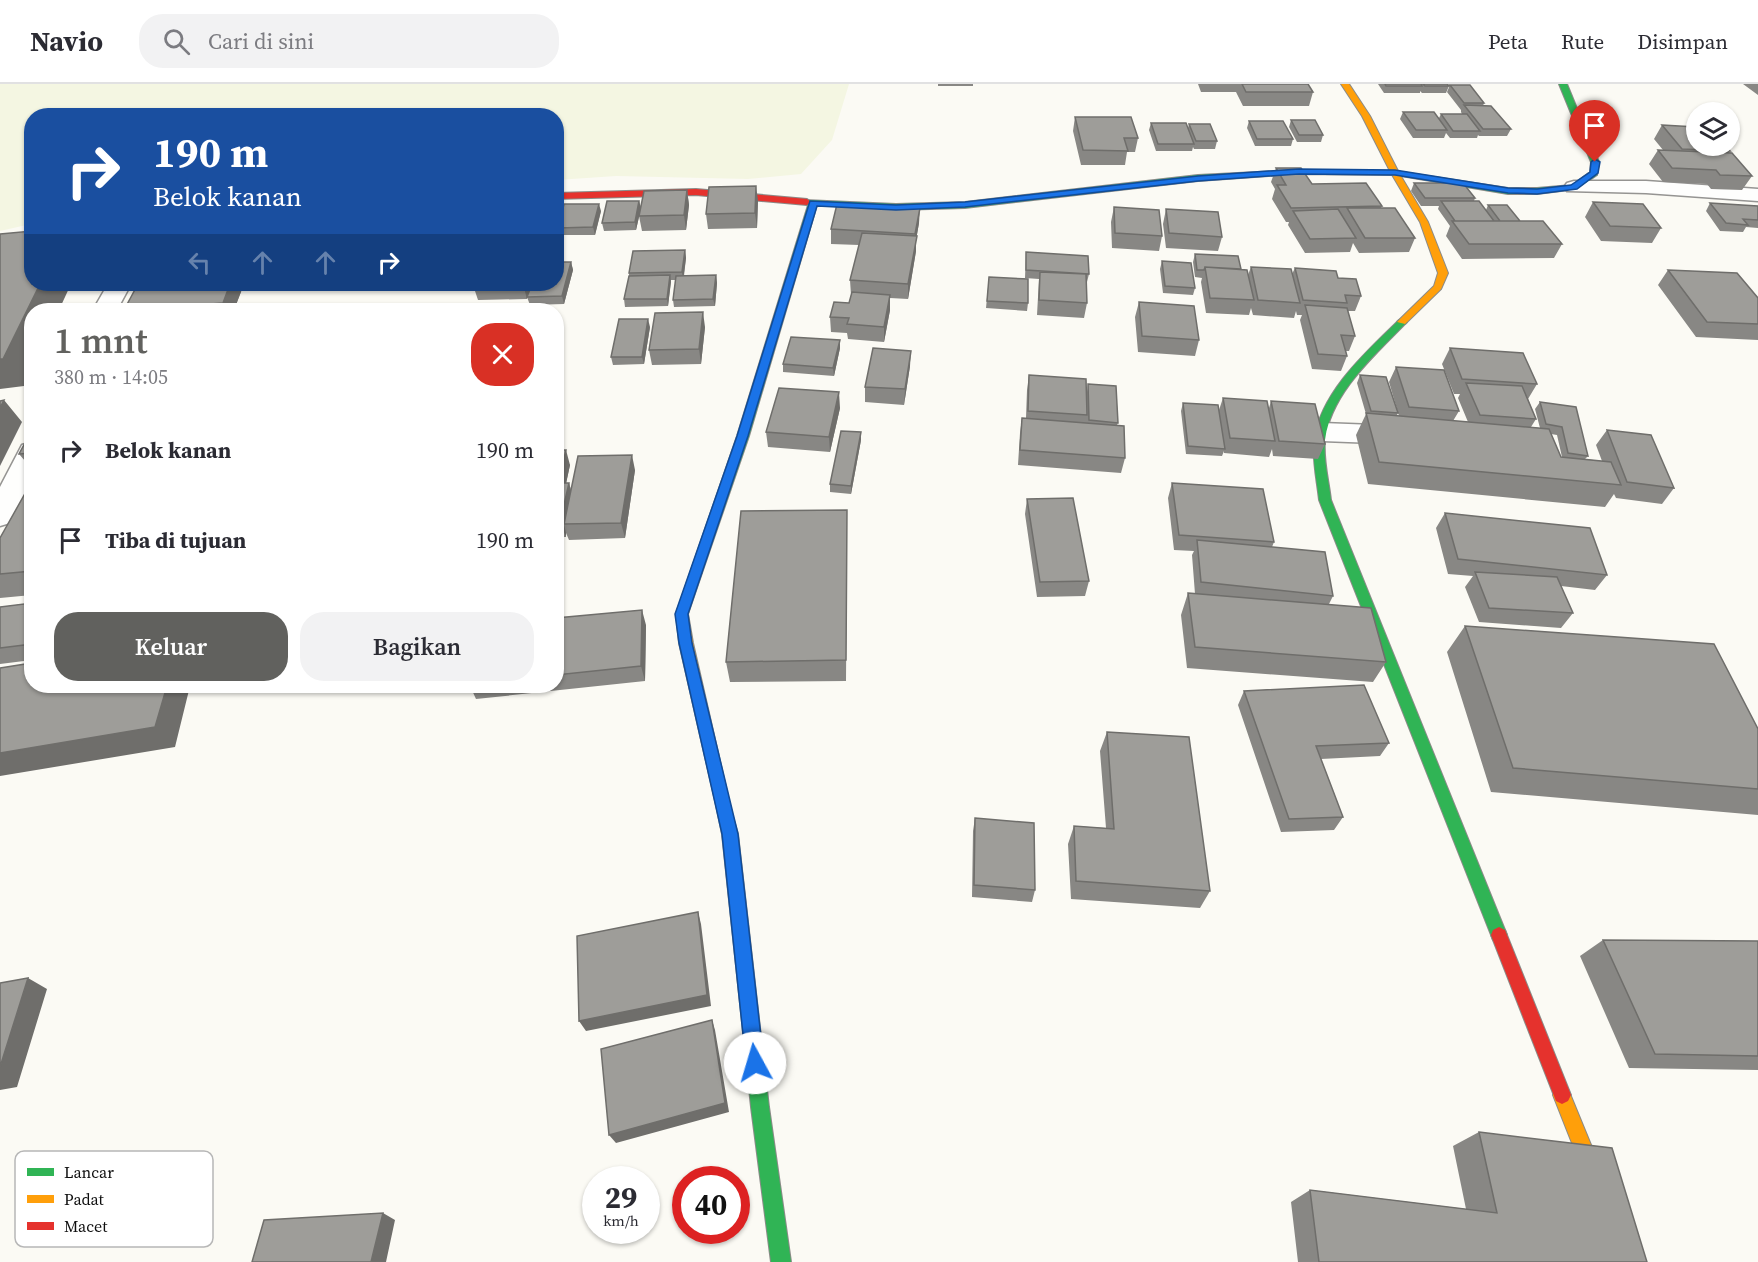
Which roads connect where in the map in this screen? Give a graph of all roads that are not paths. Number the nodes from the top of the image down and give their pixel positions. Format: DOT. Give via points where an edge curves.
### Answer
graph roads {
  1 [pos="1345,84"];
  2 [pos="1563,84"];
  3 [pos="1395,173"];
  4 [pos="1574,187"];
  5 [pos="1758,195"];
  6 [pos="564,196"];
  7 [pos="813,203"];
  8 [pos="1322,432"];
  9 [pos="1425,436"];
  10 [pos="24,467"];
  11 [pos="0,516"];
  12 [pos="781,1262"];
  13 [pos="1629,1262"];
  1 -- 3 [label="street"];
  2 -- 4 [label="street" via="1595,162 1594,173"];
  3 -- 4 [label="street" via="1508,191"];
  3 -- 7 [label="street" via="1299,172 1198,178 965,205"];
  3 -- 8 [label="street" via="1424,222 1443,273 1438,287 1366,358 1332,408"];
  4 -- 5 [label="street" via="1646,187"];
  6 -- 7 [label="street" via="696,192"];
  7 -- 12 [label="street" via="743,436 682,614 730,834"];
  8 -- 9 [label="street"];
  8 -- 13 [label="street" via="1325,500"];
  10 -- 11 [label="street"];
}
